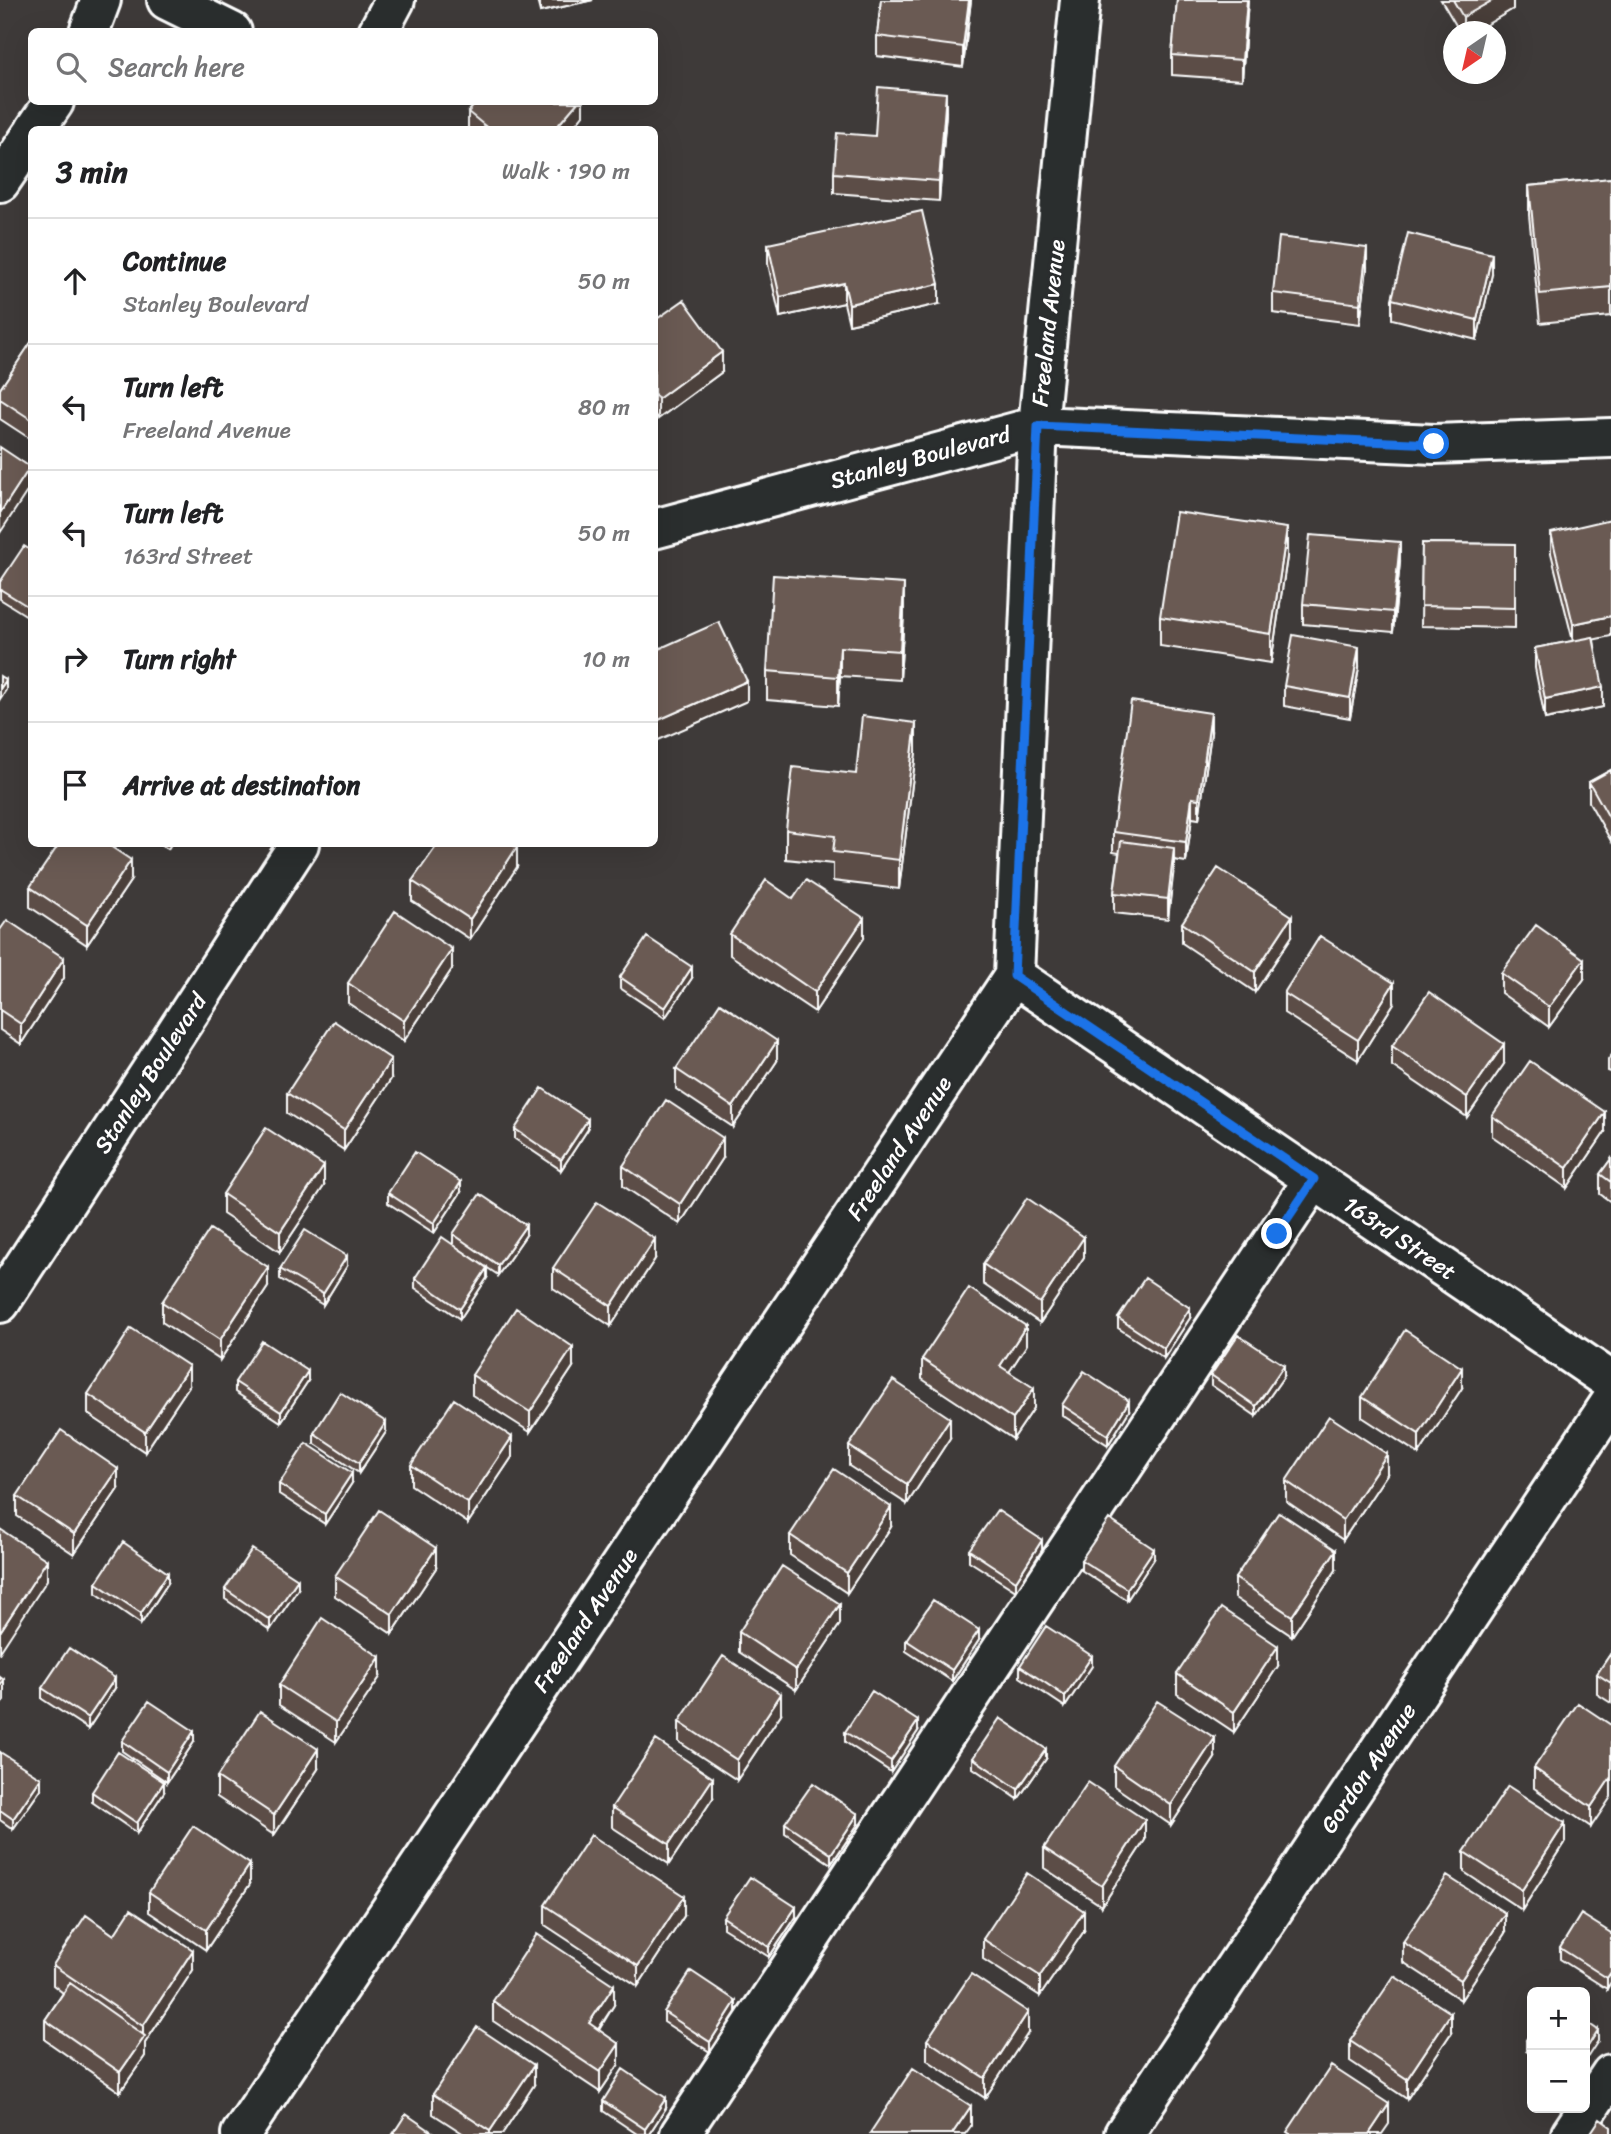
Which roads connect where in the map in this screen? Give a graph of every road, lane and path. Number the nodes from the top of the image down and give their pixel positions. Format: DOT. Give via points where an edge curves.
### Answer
graph roads {
  1 [pos="101,0"];
  2 [pos="167,0"];
  3 [pos="395,0"];
  4 [pos="1080,0"];
  5 [pos="90,28"];
  6 [pos="224,28"];
  7 [pos="381,28"];
  8 [pos="52,105"];
  9 [pos="39,126"];
  10 [pos="28,141"];
  11 [pos="0,182"];
  12 [pos="1038,426"];
  13 [pos="1611,438"];
  14 [pos="658,528"];
  15 [pos="297,847"];
  16 [pos="1014,976"];
  17 [pos="1314,1179"];
  18 [pos="0,1303"];
  19 [pos="1611,1381"];
  20 [pos="1611,1402"];
  21 [pos="1611,2074"];
  22 [pos="241,2134"];
  23 [pos="680,2134"];
  24 [pos="1124,2134"];
  25 [pos="1571,2134"];
  1 -- 5 [label="street"];
  2 -- 6 [label="street"];
  3 -- 7 [label="street"];
  4 -- 12 [label="street, Freeland Avenue"];
  8 -- 9 [label="street"];
  10 -- 11 [label="street"];
  12 -- 13 [label="street, Stanley Boulevard" via="1434,444"];
  12 -- 14 [label="street, Stanley Boulevard"];
  12 -- 16 [label="street, Freeland Avenue"];
  15 -- 18 [label="street, Stanley Boulevard"];
  16 -- 17 [label="street, 163rd Street"];
  16 -- 22 [label="street, Freeland Avenue"];
  17 -- 19 [label="street, 163rd Street"];
  17 -- 23 [label="street"];
  20 -- 24 [label="street, Gordon Avenue"];
  21 -- 25 [label="street"];
}
